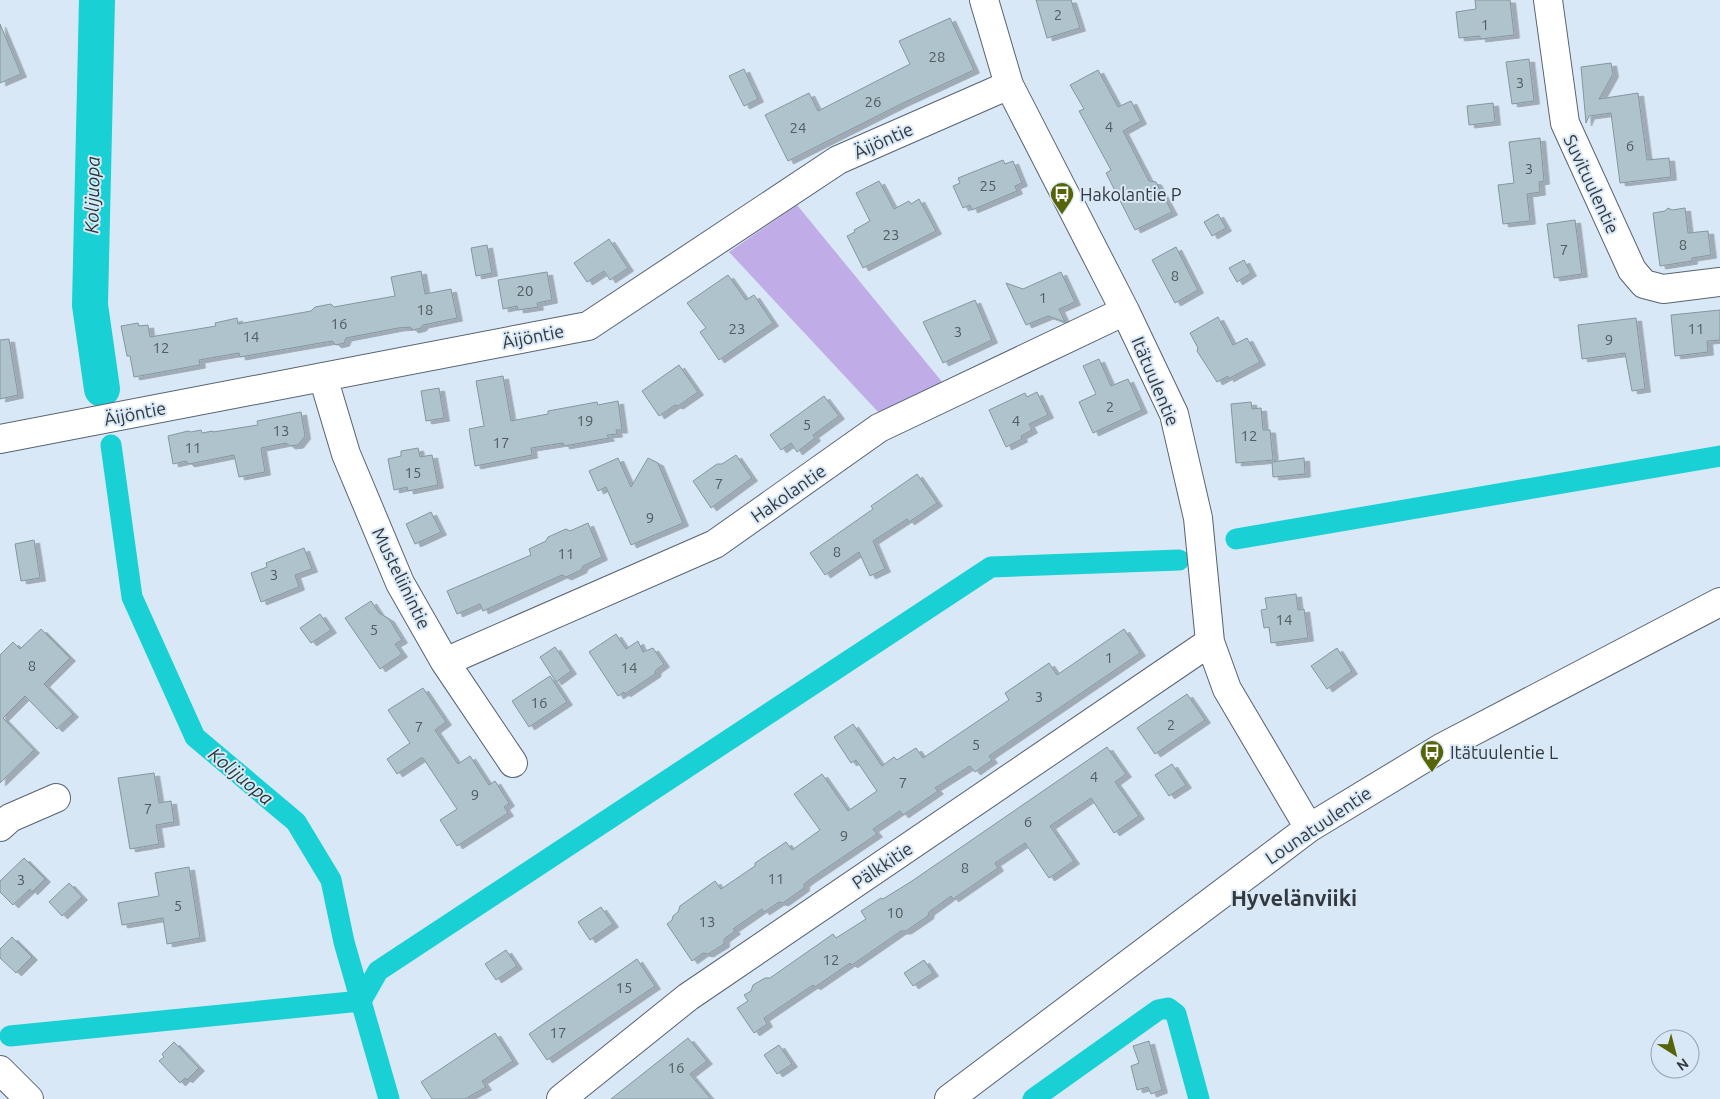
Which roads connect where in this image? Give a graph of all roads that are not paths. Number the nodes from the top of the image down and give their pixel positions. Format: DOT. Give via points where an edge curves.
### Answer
graph roads {
  1 [pos="984,0"];
  2 [pos="1548,0"];
  3 [pos="1009,85"];
  4 [pos="1720,282"];
  5 [pos="1125,312"];
  6 [pos="324,377"];
  7 [pos="0,439"];
  8 [pos="1720,602"];
  9 [pos="1210,642"];
  10 [pos="445,662"];
  11 [pos="513,763"];
  12 [pos="56,798"];
  13 [pos="0,827"];
  14 [pos="1308,828"];
  15 [pos="0,1070"];
  16 [pos="29,1099"];
  17 [pos="562,1099"];
  18 [pos="949,1099"];
  1 -- 3 [label="street, Itätuulentie"];
  2 -- 4 [label="street, Suvituulentie" via="1565,123 1632,270 1644,284 1663,289"];
  3 -- 5 [label="street, Itätuulentie"];
  3 -- 6 [label="street, Äijöntie" via="838,160 588,326"];
  5 -- 9 [label="street, Itätuulentie" via="1174,414 1198,518"];
  5 -- 10 [label="street, Hakolantie" via="879,428 715,544"];
  6 -- 7 [label="street, Äijöntie"];
  6 -- 10 [label="street, Musteliinintie" via="346,454 396,574"];
  8 -- 14 [label="street, Lounatuulentie" via="1441,748"];
  9 -- 14 [label="street, Itätuulentie" via="1227,689"];
  9 -- 17 [label="street, Pälkkitie" via="688,997"];
  10 -- 11 [label="street, Musteliinintie"];
  12 -- 13 [label="street" via="10,818"];
  14 -- 18 [label="street, Lounatuulentie"];
  15 -- 16 [label="street"];
}
